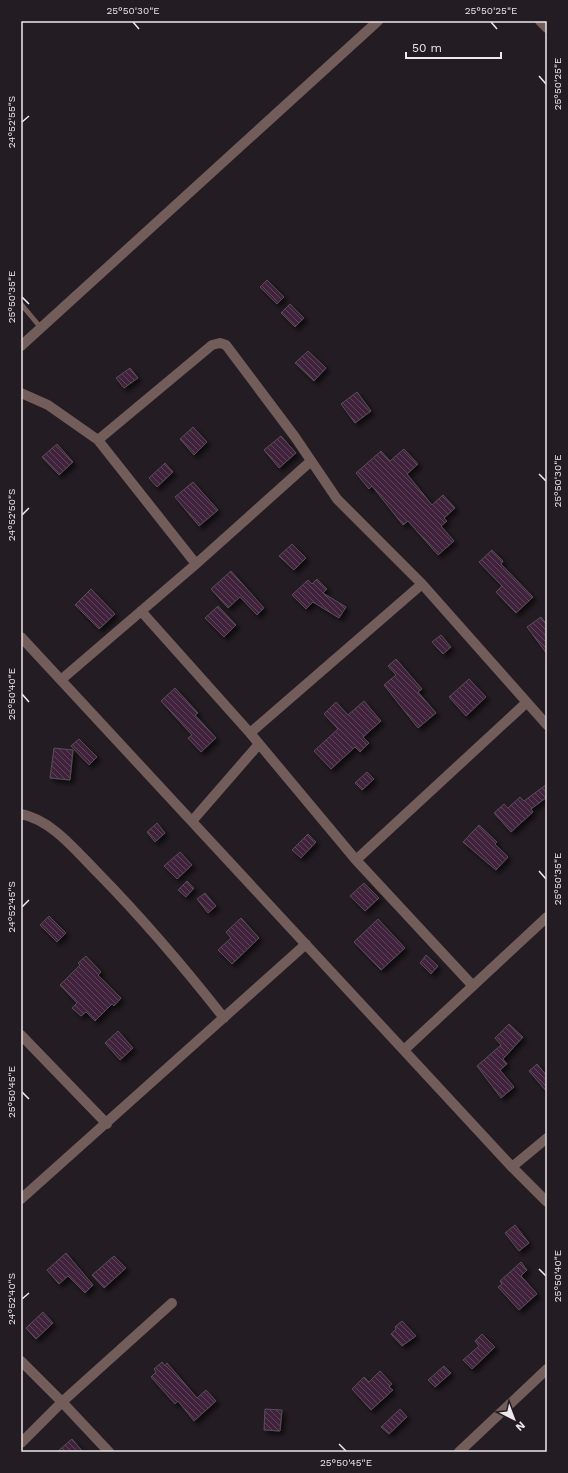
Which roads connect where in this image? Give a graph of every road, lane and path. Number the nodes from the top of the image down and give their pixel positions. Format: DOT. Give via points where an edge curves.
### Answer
graph roads {
  1 [pos="378,21"];
  2 [pos="540,21"];
  3 [pos="547,28"];
  4 [pos="21,304"];
  5 [pos="41,328"];
  6 [pos="21,346"];
  7 [pos="21,393"];
  8 [pos="98,440"];
  9 [pos="311,461"];
  10 [pos="196,564"];
  11 [pos="422,584"];
  12 [pos="141,612"];
  13 [pos="21,637"];
  14 [pos="62,679"];
  15 [pos="526,703"];
  16 [pos="547,725"];
  17 [pos="250,733"];
  18 [pos="260,744"];
  19 [pos="21,814"];
  20 [pos="192,820"];
  21 [pos="356,860"];
  22 [pos="547,918"];
  23 [pos="306,944"];
  24 [pos="473,986"];
  25 [pos="224,1018"];
  26 [pos="21,1035"];
  27 [pos="404,1050"];
  28 [pos="107,1124"];
  29 [pos="547,1138"];
  30 [pos="512,1167"];
  31 [pos="21,1199"];
  32 [pos="547,1202"];
  33 [pos="172,1303"];
  34 [pos="21,1361"];
  35 [pos="547,1369"];
  36 [pos="62,1402"];
  37 [pos="21,1443"];
  38 [pos="110,1452"];
  39 [pos="459,1452"];
  1 -- 5 [label="street"];
  2 -- 3 [label="street"];
  4 -- 5 [label="lane"];
  5 -- 6 [label="street"];
  7 -- 8 [label="street" via="48,405"];
  8 -- 9 [label="street" via="212,345 220,342 230,349"];
  8 -- 10 [label="street"];
  9 -- 10 [label="street"];
  9 -- 11 [label="street" via="347,509"];
  10 -- 12 [label="street"];
  11 -- 15 [label="street"];
  11 -- 17 [label="street"];
  12 -- 14 [label="street"];
  12 -- 17 [label="street"];
  13 -- 14 [label="street"];
  14 -- 20 [label="street"];
  15 -- 16 [label="street"];
  15 -- 21 [label="street"];
  17 -- 18 [label="street"];
  18 -- 20 [label="street"];
  18 -- 21 [label="street"];
  19 -- 25 [label="street" via="36,819 54,830 85,860 147,924"];
  20 -- 23 [label="street"];
  21 -- 24 [label="street"];
  22 -- 24 [label="street"];
  23 -- 25 [label="street"];
  23 -- 27 [label="street"];
  24 -- 27 [label="street"];
  25 -- 28 [label="street"];
  26 -- 28 [label="street"];
  27 -- 30 [label="street"];
  28 -- 31 [label="street"];
  29 -- 30 [label="street"];
  30 -- 32 [label="street"];
  33 -- 36 [label="street"];
  34 -- 36 [label="street"];
  35 -- 39 [label="street"];
  36 -- 37 [label="street"];
  36 -- 38 [label="street"];
}
